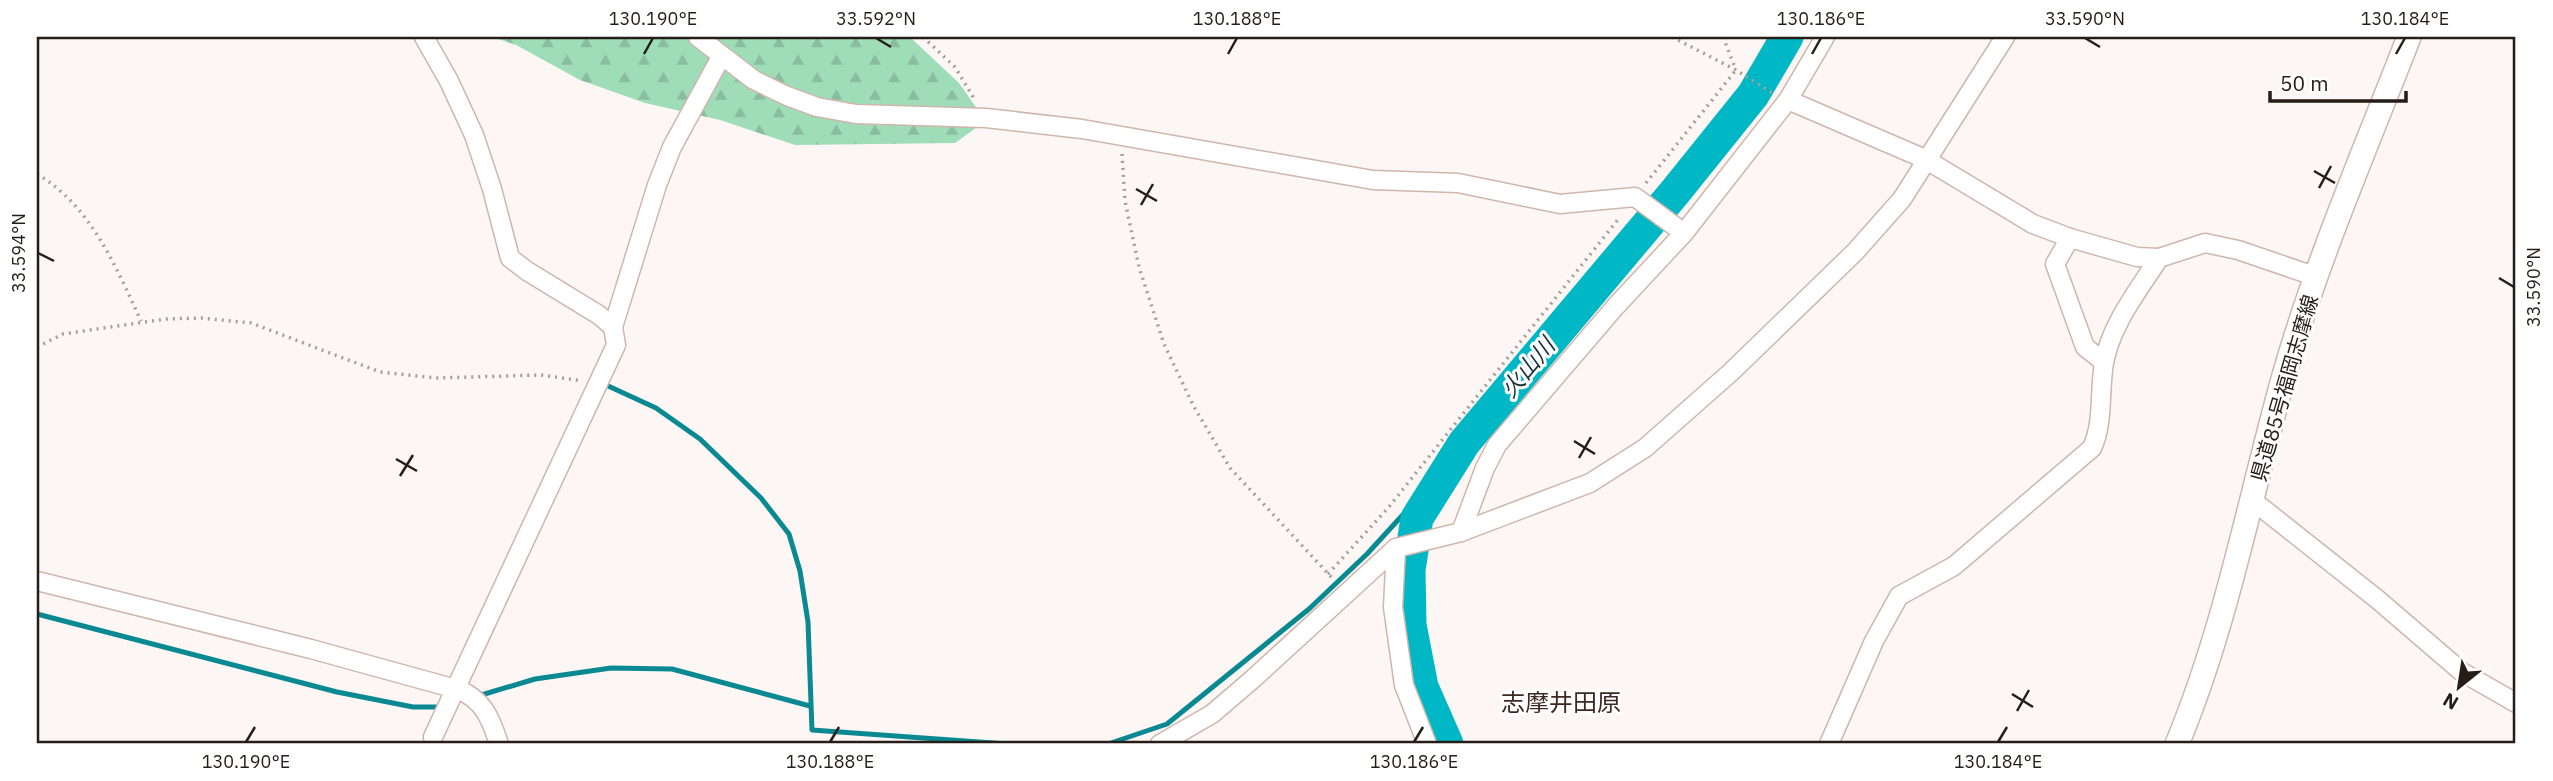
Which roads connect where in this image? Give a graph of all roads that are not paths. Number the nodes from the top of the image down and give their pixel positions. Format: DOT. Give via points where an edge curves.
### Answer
graph roads {
  1 [pos="424,37"];
  2 [pos="698,37"];
  3 [pos="1825,37"];
  4 [pos="2005,37"];
  5 [pos="2409,37"];
  6 [pos="722,57"];
  7 [pos="1783,98"];
  8 [pos="1925,159"];
  9 [pos="1679,229"];
  10 [pos="2070,238"];
  11 [pos="2159,258"];
  12 [pos="2317,277"];
  13 [pos="614,327"];
  14 [pos="2104,362"];
  15 [pos="2252,500"];
  16 [pos="1461,532"];
  17 [pos="1396,548"];
  18 [pos="37,581"];
  19 [pos="456,689"];
  20 [pos="2516,703"];
  21 [pos="433,737"];
  22 [pos="499,744"];
  23 [pos="1160,744"];
  24 [pos="1427,744"];
  25 [pos="1829,744"];
  26 [pos="2177,744"];
  1 -- 13 [label="street" via="474,135 510,258"];
  2 -- 6 [label="street"];
  3 -- 7 [label="street"];
  4 -- 8 [label="street"];
  5 -- 12 [label="main road, 県道85号福岡志摩線"];
  6 -- 9 [label="street" via="754,80 817,107 856,114 986,118 1122,135 1373,180 1458,183 1560,204 1639,199"];
  6 -- 13 [label="street" via="667,160"];
  7 -- 8 [label="street"];
  7 -- 9 [label="street"];
  8 -- 10 [label="street" via="2034,225"];
  8 -- 16 [label="street" via="1902,199 1855,252 1645,448 1590,483"];
  9 -- 16 [label="street" via="1497,445"];
  10 -- 11 [label="street" via="2137,257"];
  10 -- 14 [label="street" via="2055,264 2085,347"];
  11 -- 12 [label="street" via="2205,243"];
  11 -- 14 [label="street" via="2115,327"];
  12 -- 15 [label="main road, 県道85号福岡志摩線" via="2284,377"];
  13 -- 19 [label="street" via="616,345"];
  14 -- 25 [label="street" via="2098,436 2092,448 1954,566 1899,596"];
  15 -- 20 [label="street" via="2462,672"];
  15 -- 26 [label="main road, 県道85号福岡志摩線" via="2200,688"];
  16 -- 17 [label="street"];
  17 -- 23 [label="street" via="1212,714"];
  17 -- 24 [label="street" via="1393,607 1404,685"];
  18 -- 19 [label="street"];
  19 -- 21 [label="street"];
  19 -- 22 [label="street" via="478,700"];
}
